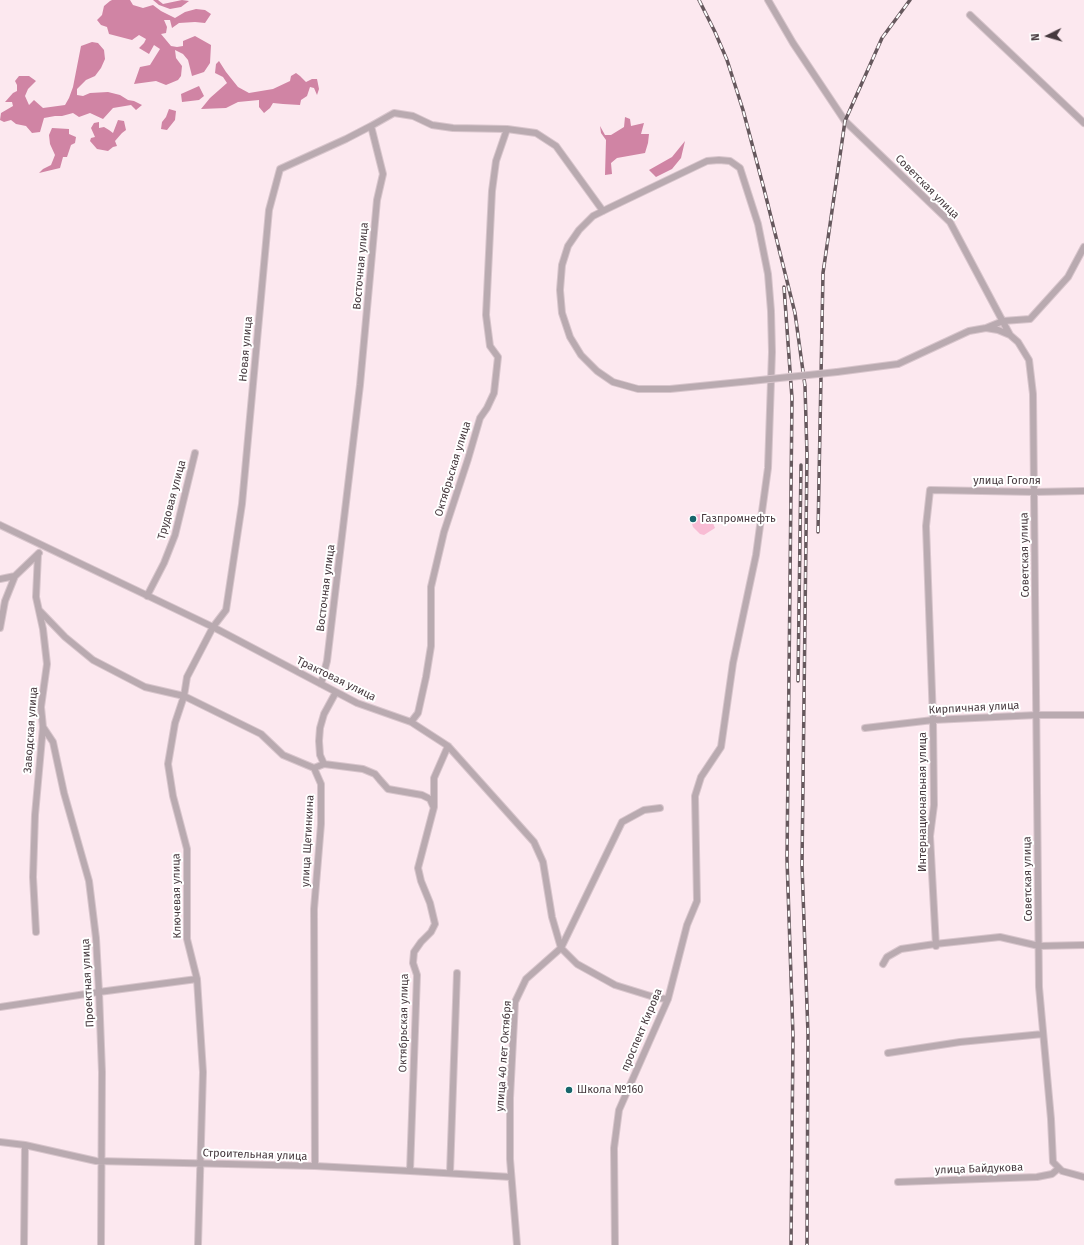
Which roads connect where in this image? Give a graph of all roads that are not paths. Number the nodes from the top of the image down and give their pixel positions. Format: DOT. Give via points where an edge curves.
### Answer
graph roads {
  1 [pos="768,0"];
  2 [pos="970,15"];
  3 [pos="1084,123"];
  4 [pos="371,126"];
  5 [pos="507,129"];
  6 [pos="603,211"];
  7 [pos="1084,246"];
  8 [pos="1003,321"];
  9 [pos="986,328"];
  10 [pos="1010,335"];
  11 [pos="195,453"];
  12 [pos="930,490"];
  13 [pos="1084,491"];
  14 [pos="1034,492"];
  15 [pos="0,525"];
  16 [pos="44,546"];
  17 [pos="38,554"];
  18 [pos="15,576"];
  19 [pos="0,579"];
  20 [pos="147,596"];
  21 [pos="39,610"];
  22 [pos="213,627"];
  23 [pos="0,628"];
  24 [pos="321,684"];
  25 [pos="336,692"];
  26 [pos="184,696"];
  27 [pos="1084,714"];
  28 [pos="1037,715"];
  29 [pos="933,720"];
  30 [pos="411,722"];
  31 [pos="44,726"];
  32 [pos="865,728"];
  33 [pos="448,746"];
  34 [pos="324,764"];
  35 [pos="314,768"];
  36 [pos="434,807"];
  37 [pos="660,808"];
  38 [pos="36,932"];
  39 [pos="936,945"];
  40 [pos="1084,945"];
  41 [pos="1039,946"];
  42 [pos="561,948"];
  43 [pos="883,964"];
  44 [pos="457,973"];
  45 [pos="197,979"];
  46 [pos="99,992"];
  47 [pos="668,999"];
  48 [pos="0,1007"];
  49 [pos="1044,1034"];
  50 [pos="888,1053"];
  51 [pos="0,1142"];
  52 [pos="25,1145"];
  53 [pos="101,1161"];
  54 [pos="200,1163"];
  55 [pos="315,1166"];
  56 [pos="1059,1168"];
  57 [pos="410,1171"];
  58 [pos="450,1173"];
  59 [pos="511,1177"];
  60 [pos="1084,1177"];
  61 [pos="898,1182"];
  62 [pos="24,1245"];
  63 [pos="100,1245"];
  64 [pos="198,1245"];
  65 [pos="517,1245"];
  66 [pos="616,1245"];
  1 -- 8 [label="street, Советская улица" via="845,121 950,222"];
  2 -- 3 [label="street"];
  4 -- 5 [label="street" via="394,113 413,116 432,125 453,128"];
  4 -- 22 [label="street, Новая улица" via="280,169 269,210 242,504 226,610"];
  4 -- 24 [label="street, Восточная улица" via="383,174 377,200 360,386 330,640"];
  5 -- 6 [label="street" via="536,133 556,146"];
  5 -- 30 [label="street, Октябрьская улица" via="496,161 492,192 486,315 490,346 498,357 494,393 480,418 444,532 431,587 431,646 426,677 418,713"];
  6 -- 9 [label="street, проспект Кирова, bridge" via="593,216 579,230 568,246 562,265 560,290 562,313 570,337 597,371 613,382 638,389 670,389 898,364 969,331"];
  6 -- 47 [label="street, проспект Кирова" via="707,161 730,161 740,168 744,179 758,224 768,274 772,352 768,468 756,555 732,663 722,746 701,778 695,796 697,901"];
  7 -- 8 [label="street, проспект Кирова" via="1068,277 1030,319"];
  8 -- 9 [label="street, проспект Кирова"];
  8 -- 10 [label="street, Советская улица"];
  9 -- 10 [label="street"];
  10 -- 14 [label="street, Советская улица" via="1018,342 1030,366 1033,394"];
  11 -- 20 [label="street, Трудовая улица" via="175,535"];
  12 -- 14 [label="street, улица Гоголя"];
  12 -- 29 [label="street, Интернациональная улица" via="926,526"];
  13 -- 14 [label="street, улица Гоголя"];
  14 -- 28 [label="street, Советская улица"];
  15 -- 16 [label="street, Трактовая улица"];
  16 -- 17 [label="street"];
  16 -- 20 [label="street, Трактовая улица"];
  17 -- 18 [label="street"];
  17 -- 21 [label="street, Заводская улица" via="36,597"];
  18 -- 19 [label="street"];
  18 -- 23 [label="street" via="5,601"];
  20 -- 22 [label="street, Трактовая улица"];
  21 -- 26 [label="street" via="65,637 93,660 145,687"];
  21 -- 31 [label="street, Заводская улица" via="48,664 41,707"];
  22 -- 24 [label="street, Трактовая улица"];
  22 -- 26 [label="street, Ключевая улица" via="187,677"];
  24 -- 25 [label="street, Трактовая улица"];
  25 -- 30 [label="street, Трактовая улица" via="357,703"];
  25 -- 34 [label="street" via="324,714 320,728 320,755"];
  26 -- 35 [label="street" via="261,734 283,755"];
  26 -- 45 [label="street, Ключевая улица" via="175,723 168,764 173,796 187,849 187,939"];
  27 -- 28 [label="street, Кирпичная улица"];
  28 -- 29 [label="street, Кирпичная улица"];
  28 -- 41 [label="street, Советская улица"];
  29 -- 32 [label="street, Кирпичная улица"];
  29 -- 39 [label="street, Интернациональная улица" via="934,805 930,836"];
  30 -- 33 [label="street, Трактовая улица"];
  31 -- 38 [label="street, Заводская улица" via="35,815 33,877"];
  31 -- 46 [label="street, Проектная улица" via="53,742 64,793 89,881"];
  33 -- 36 [label="street, Октябрьская улица" via="434,778"];
  33 -- 42 [label="street, Трактовая улица" via="534,842 543,862 552,916"];
  34 -- 35 [label="street"];
  34 -- 36 [label="street" via="363,769 375,774 388,789 430,799"];
  35 -- 55 [label="street, улица Щетинкина" via="321,784 314,909"];
  36 -- 57 [label="street, Октябрьская улица" via="418,868 435,924 414,952 413,963 417,975"];
  37 -- 42 [label="street, улица 40 лет Октября" via="644,810 622,822"];
  39 -- 41 [label="street" via="1000,937"];
  39 -- 43 [label="street" via="901,949 887,957"];
  40 -- 41 [label="street"];
  41 -- 49 [label="street, Советская улица"];
  42 -- 47 [label="street" via="577,964 615,985"];
  42 -- 59 [label="street, улица 40 лет Октября" via="526,979 515,1002 510,1098"];
  44 -- 58 [label="street"];
  45 -- 46 [label="street"];
  45 -- 54 [label="street, Ключевая улица" via="202,1072"];
  46 -- 48 [label="street"];
  46 -- 53 [label="street, Проектная улица" via="102,1072"];
  47 -- 66 [label="street, проспект Кирова" via="620,1110 614,1148"];
  49 -- 50 [label="street" via="960,1042"];
  49 -- 56 [label="street, Советская улица" via="1053,1162"];
  51 -- 52 [label="street, Строительная улица"];
  52 -- 53 [label="street, Строительная улица"];
  52 -- 62 [label="street"];
  53 -- 54 [label="street, Строительная улица"];
  53 -- 63 [label="street, Проектная улица"];
  54 -- 55 [label="street, Строительная улица"];
  54 -- 64 [label="street, Ключевая улица"];
  55 -- 57 [label="street, Строительная улица"];
  56 -- 60 [label="street"];
  56 -- 61 [label="street, улица Байдукова" via="1052,1174 1037,1177"];
  57 -- 58 [label="street, Строительная улица"];
  58 -- 59 [label="street, Строительная улица"];
  59 -- 65 [label="street, улица 40 лет Октября"];
}
